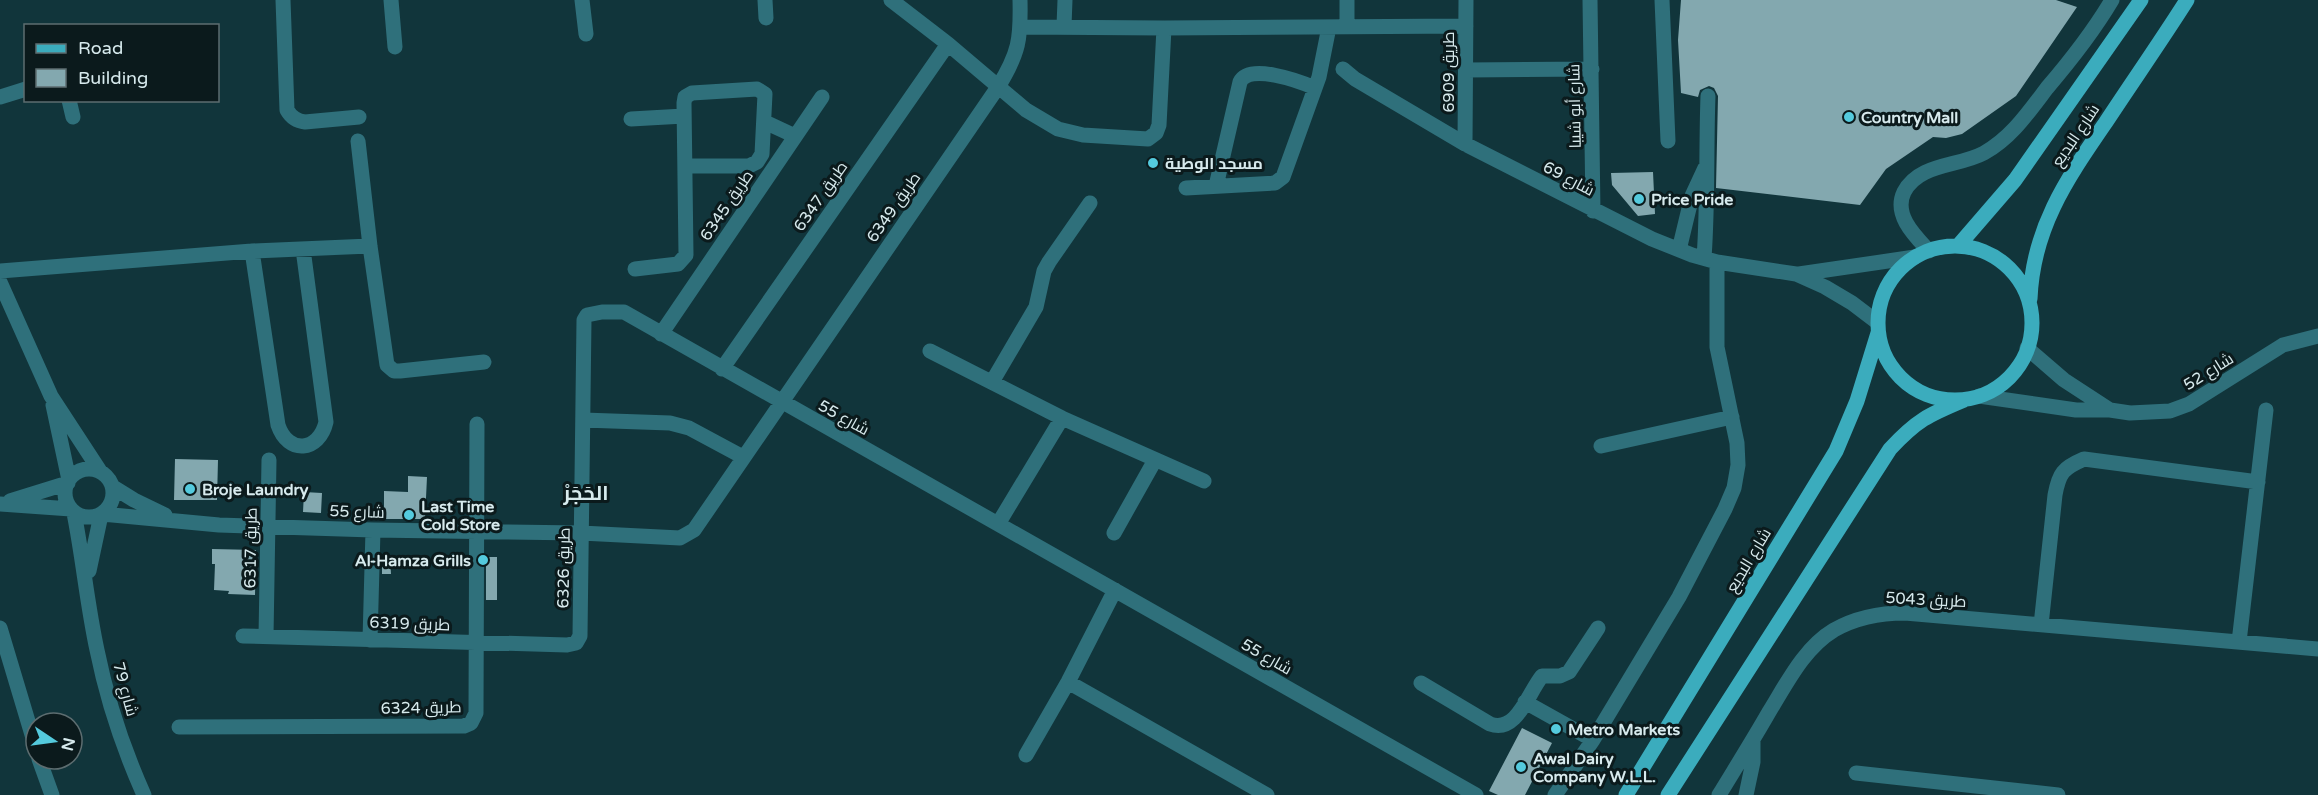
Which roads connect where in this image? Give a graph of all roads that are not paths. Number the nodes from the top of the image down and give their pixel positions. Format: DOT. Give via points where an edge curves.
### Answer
graph roads {
  1 [pos="284,0"];
  2 [pos="391,0"];
  3 [pos="582,0"];
  4 [pos="765,0"];
  5 [pos="891,0"];
  6 [pos="1020,0"];
  7 [pos="1065,0"];
  8 [pos="1347,0"];
  9 [pos="1466,0"];
  10 [pos="1590,0"];
  11 [pos="1662,0"];
  12 [pos="2112,0"];
  13 [pos="2141,0"];
  14 [pos="2187,0"];
  15 [pos="766,18"];
  16 [pos="1064,26"];
  17 [pos="1466,26"];
  18 [pos="1021,27"];
  19 [pos="1329,27"];
  20 [pos="1347,27"];
  21 [pos="1164,28"];
  22 [pos="586,34"];
  23 [pos="948,44"];
  24 [pos="395,47"];
  25 [pos="1343,69"];
  26 [pos="1592,69"];
  27 [pos="1466,70"];
  28 [pos="998,87"];
  29 [pos="1315,88"];
  30 [pos="24,90"];
  31 [pos="1708,96"];
  32 [pos="0,97"];
  33 [pos="822,97"];
  34 [pos="69,102"];
  35 [pos="684,116"];
  36 [pos="73,117"];
  37 [pos="359,117"];
  38 [pos="631,119"];
  39 [pos="765,122"];
  40 [pos="795,136"];
  41 [pos="358,141"];
  42 [pos="1668,141"];
  43 [pos="1466,144"];
  44 [pos="685,166"];
  45 [pos="1705,168"];
  46 [pos="1216,186"];
  47 [pos="1186,188"];
  48 [pos="1090,203"];
  49 [pos="1593,211"];
  50 [pos="370,246"];
  51 [pos="1958,246"];
  52 [pos="303,249"];
  53 [pos="1678,250"];
  54 [pos="252,251"];
  55 [pos="1922,254"];
  56 [pos="1711,260"];
  57 [pos="635,269"];
  58 [pos="0,272"];
  59 [pos="1796,274"];
  60 [pos="0,282"];
  61 [pos="2029,305"];
  62 [pos="1878,328"];
  63 [pos="660,334"];
  64 [pos="2318,336"];
  65 [pos="2027,348"];
  66 [pos="930,351"];
  67 [pos="484,362"];
  68 [pos="722,369"];
  69 [pos="992,382"];
  70 [pos="51,396"];
  71 [pos="1971,398"];
  72 [pos="780,402"];
  73 [pos="2110,410"];
  74 [pos="2266,410"];
  75 [pos="1732,417"];
  76 [pos="1062,418"];
  77 [pos="583,420"];
  78 [pos="477,424"];
  79 [pos="1601,446"];
  80 [pos="743,457"];
  81 [pos="269,460"];
  82 [pos="1155,460"];
  83 [pos="100,471"];
  84 [pos="1204,481"];
  85 [pos="68,482"];
  86 [pos="2258,482"];
  87 [pos="113,487"];
  88 [pos="0,504"];
  89 [pos="73,511"];
  90 [pos="101,515"];
  91 [pos="178,521"];
  92 [pos="998,524"];
  93 [pos="268,527"];
  94 [pos="373,530"];
  95 [pos="477,532"];
  96 [pos="581,533"];
  97 [pos="1114,533"];
  98 [pos="87,589"];
  99 [pos="1114,590"];
  100 [pos="2041,625"];
  101 [pos="0,628"];
  102 [pos="1598,628"];
  103 [pos="243,636"];
  104 [pos="266,637"];
  105 [pos="370,640"];
  106 [pos="2239,642"];
  107 [pos="477,643"];
  108 [pos="576,644"];
  109 [pos="2318,649"];
  110 [pos="1068,682"];
  111 [pos="1421,683"];
  112 [pos="1525,702"];
  113 [pos="25,711"];
  114 [pos="179,727"];
  115 [pos="1593,740"];
  116 [pos="1752,740"];
  117 [pos="1026,755"];
  118 [pos="43,771"];
  119 [pos="1856,773"];
  120 [pos="1955,790"];
  121 [pos="52,795"];
  122 [pos="144,795"];
  123 [pos="1267,795"];
  124 [pos="1476,795"];
  125 [pos="1555,795"];
  126 [pos="1626,795"];
  127 [pos="1668,795"];
  128 [pos="1719,795"];
  129 [pos="1746,795"];
  130 [pos="2058,795"];
  1 -- 37 [label="street" via="290,115 305,122"];
  2 -- 24 [label="street"];
  3 -- 22 [label="street"];
  4 -- 15 [label="street"];
  5 -- 23 [label="street"];
  6 -- 18 [label="street, طريق 6349"];
  7 -- 16 [label="street"];
  8 -- 20 [label="street"];
  9 -- 17 [label="street, طريق 6909"];
  10 -- 26 [label="street, شارع أبو شيبا"];
  11 -- 42 [label="street"];
  12 -- 55 [label="street" via="2095,30 2009,136 1982,154 1916,177 1903,194 1902,210"];
  13 -- 51 [label="main road, شارع البديع" via="2015,180"];
  14 -- 61 [label="main road, شارع البديع" via="2066,182 2040,239 2031,270"];
  16 -- 18 [label="street"];
  16 -- 21 [label="street"];
  17 -- 20 [label="street"];
  17 -- 27 [label="street, طريق 6909"];
  18 -- 28 [label="street, طريق 6349" via="1012,64"];
  19 -- 20 [label="street"];
  19 -- 21 [label="street"];
  19 -- 29 [label="street"];
  21 -- 28 [label="street" via="1159,130 1148,139 1083,135 1058,129"];
  23 -- 28 [label="street"];
  23 -- 68 [label="street, طريق 6347"];
  25 -- 43 [label="street, شارع 69"];
  26 -- 27 [label="street"];
  26 -- 49 [label="street, شارع أبو شيبا"];
  27 -- 43 [label="street, طريق 6909"];
  28 -- 72 [label="street, طريق 6349"];
  29 -- 46 [label="street" via="1283,177 1275,183"];
  29 -- 46 [label="street" via="1283,76 1243,76"];
  30 -- 32 [label="street"];
  31 -- 45 [label="street"];
  33 -- 40 [label="street, طريق 6345"];
  34 -- 36 [label="street"];
  35 -- 38 [label="street"];
  35 -- 39 [label="street" via="684,100 692,93 757,89 766,98"];
  35 -- 44 [label="street"];
  39 -- 40 [label="street"];
  39 -- 44 [label="street" via="762,154 753,165"];
  40 -- 63 [label="street, طريق 6345"];
  41 -- 50 [label="street"];
  43 -- 49 [label="street, شارع 69"];
  44 -- 57 [label="street" via="685,258 678,264"];
  45 -- 53 [label="street" via="1692,196"];
  45 -- 56 [label="street"];
  46 -- 47 [label="street"];
  48 -- 69 [label="street" via="1044,271 1036,307"];
  49 -- 53 [label="street, شارع 69"];
  50 -- 52 [label="street"];
  50 -- 67 [label="street" via="389,368 400,371"];
  51 -- 55 [label="main road"];
  51 -- 61 [label="main road" via="1982,251 2004,263 2020,282"];
  52 -- 54 [label="street"];
  52 -- 54 [label="street" via="326,422 324,432 309,446 289,442 278,425"];
  53 -- 56 [label="street, شارع 69"];
  54 -- 58 [label="street"];
  55 -- 59 [label="street, شارع 69"];
  55 -- 62 [label="main road" via="1895,274 1882,296"];
  56 -- 59 [label="street, شارع 69"];
  56 -- 75 [label="street" via="1717,347"];
  59 -- 62 [label="street, شارع 69" via="1852,303"];
  60 -- 70 [label="street"];
  61 -- 65 [label="main road" via="2032,327"];
  62 -- 71 [label="main road" via="1885,356 1898,376 1917,391 1940,399"];
  62 -- 126 [label="main road, شارع البديع" via="1857,401 1836,451"];
  63 -- 68 [label="street"];
  63 -- 77 [label="street, طريق 6326" via="624,312 585,317"];
  64 -- 73 [label="street, شارع 52" via="2283,345 2189,404 2170,411"];
  65 -- 71 [label="main road" via="2009,378 1995,389"];
  65 -- 73 [label="street, شارع 52" via="2064,380"];
  66 -- 69 [label="street"];
  68 -- 72 [label="street"];
  69 -- 76 [label="street"];
  70 -- 83 [label="street"];
  70 -- 85 [label="street"];
  71 -- 73 [label="street, شارع 52"];
  71 -- 127 [label="main road" via="1926,415 1890,449"];
  72 -- 80 [label="street, شارع 55"];
  72 -- 92 [label="street, شارع 55"];
  74 -- 86 [label="street"];
  75 -- 79 [label="street"];
  75 -- 115 [label="street" via="1738,465 1725,509 1679,597"];
  76 -- 82 [label="street"];
  76 -- 92 [label="street"];
  77 -- 80 [label="street" via="670,423 689,428"];
  77 -- 96 [label="street, طريق 6326"];
  78 -- 95 [label="street, طريق 6324"];
  80 -- 96 [label="street, شارع 55" via="687,535 672,538"];
  81 -- 93 [label="street, طريق 6317"];
  82 -- 84 [label="street"];
  82 -- 97 [label="street"];
  83 -- 85 [label="street" via="83,470"];
  83 -- 87 [label="street"];
  85 -- 88 [label="street"];
  85 -- 89 [label="street" via="65,492"];
  86 -- 100 [label="street" via="2084,459 2068,466 2058,479"];
  86 -- 106 [label="street"];
  87 -- 90 [label="street" via="110,507"];
  87 -- 91 [label="street, شارع 55"];
  88 -- 89 [label="street"];
  89 -- 90 [label="street" via="92,518"];
  89 -- 98 [label="street, شارع 79"];
  90 -- 91 [label="street, شارع 55"];
  90 -- 98 [label="street, شارع 79"];
  91 -- 93 [label="street, شارع 55"];
  92 -- 99 [label="street, شارع 55"];
  93 -- 94 [label="street, شارع 55"];
  93 -- 104 [label="street, طريق 6317"];
  94 -- 95 [label="street, شارع 55"];
  94 -- 105 [label="street"];
  95 -- 96 [label="street, شارع 55"];
  95 -- 107 [label="street, طريق 6324"];
  96 -- 108 [label="street, طريق 6326" via="580,636"];
  98 -- 122 [label="street, شارع 79" via="104,682 122,742"];
  99 -- 110 [label="street"];
  99 -- 124 [label="street, شارع 55"];
  100 -- 106 [label="street, طريق 5043"];
  100 -- 116 [label="street, طريق 5043" via="1905,613 1880,613 1856,620 1814,646"];
  101 -- 113 [label="street"];
  102 -- 112 [label="street" via="1569,672 1542,676"];
  103 -- 104 [label="street, طريق 6319"];
  104 -- 105 [label="street, طريق 6319"];
  105 -- 107 [label="street, طريق 6319"];
  106 -- 109 [label="street, طريق 5043"];
  107 -- 108 [label="street, طريق 6319"];
  107 -- 114 [label="street, طريق 6324" via="476,713 467,725"];
  110 -- 117 [label="street"];
  110 -- 123 [label="street"];
  111 -- 112 [label="street" via="1496,726 1513,720"];
  112 -- 115 [label="street"];
  115 -- 125 [label="street"];
  116 -- 128 [label="street, طريق 5043"];
  116 -- 129 [label="street" via="1753,762"];
  118 -- 121 [label="street"];
  119 -- 120 [label="street"];
  120 -- 130 [label="street"];
}
